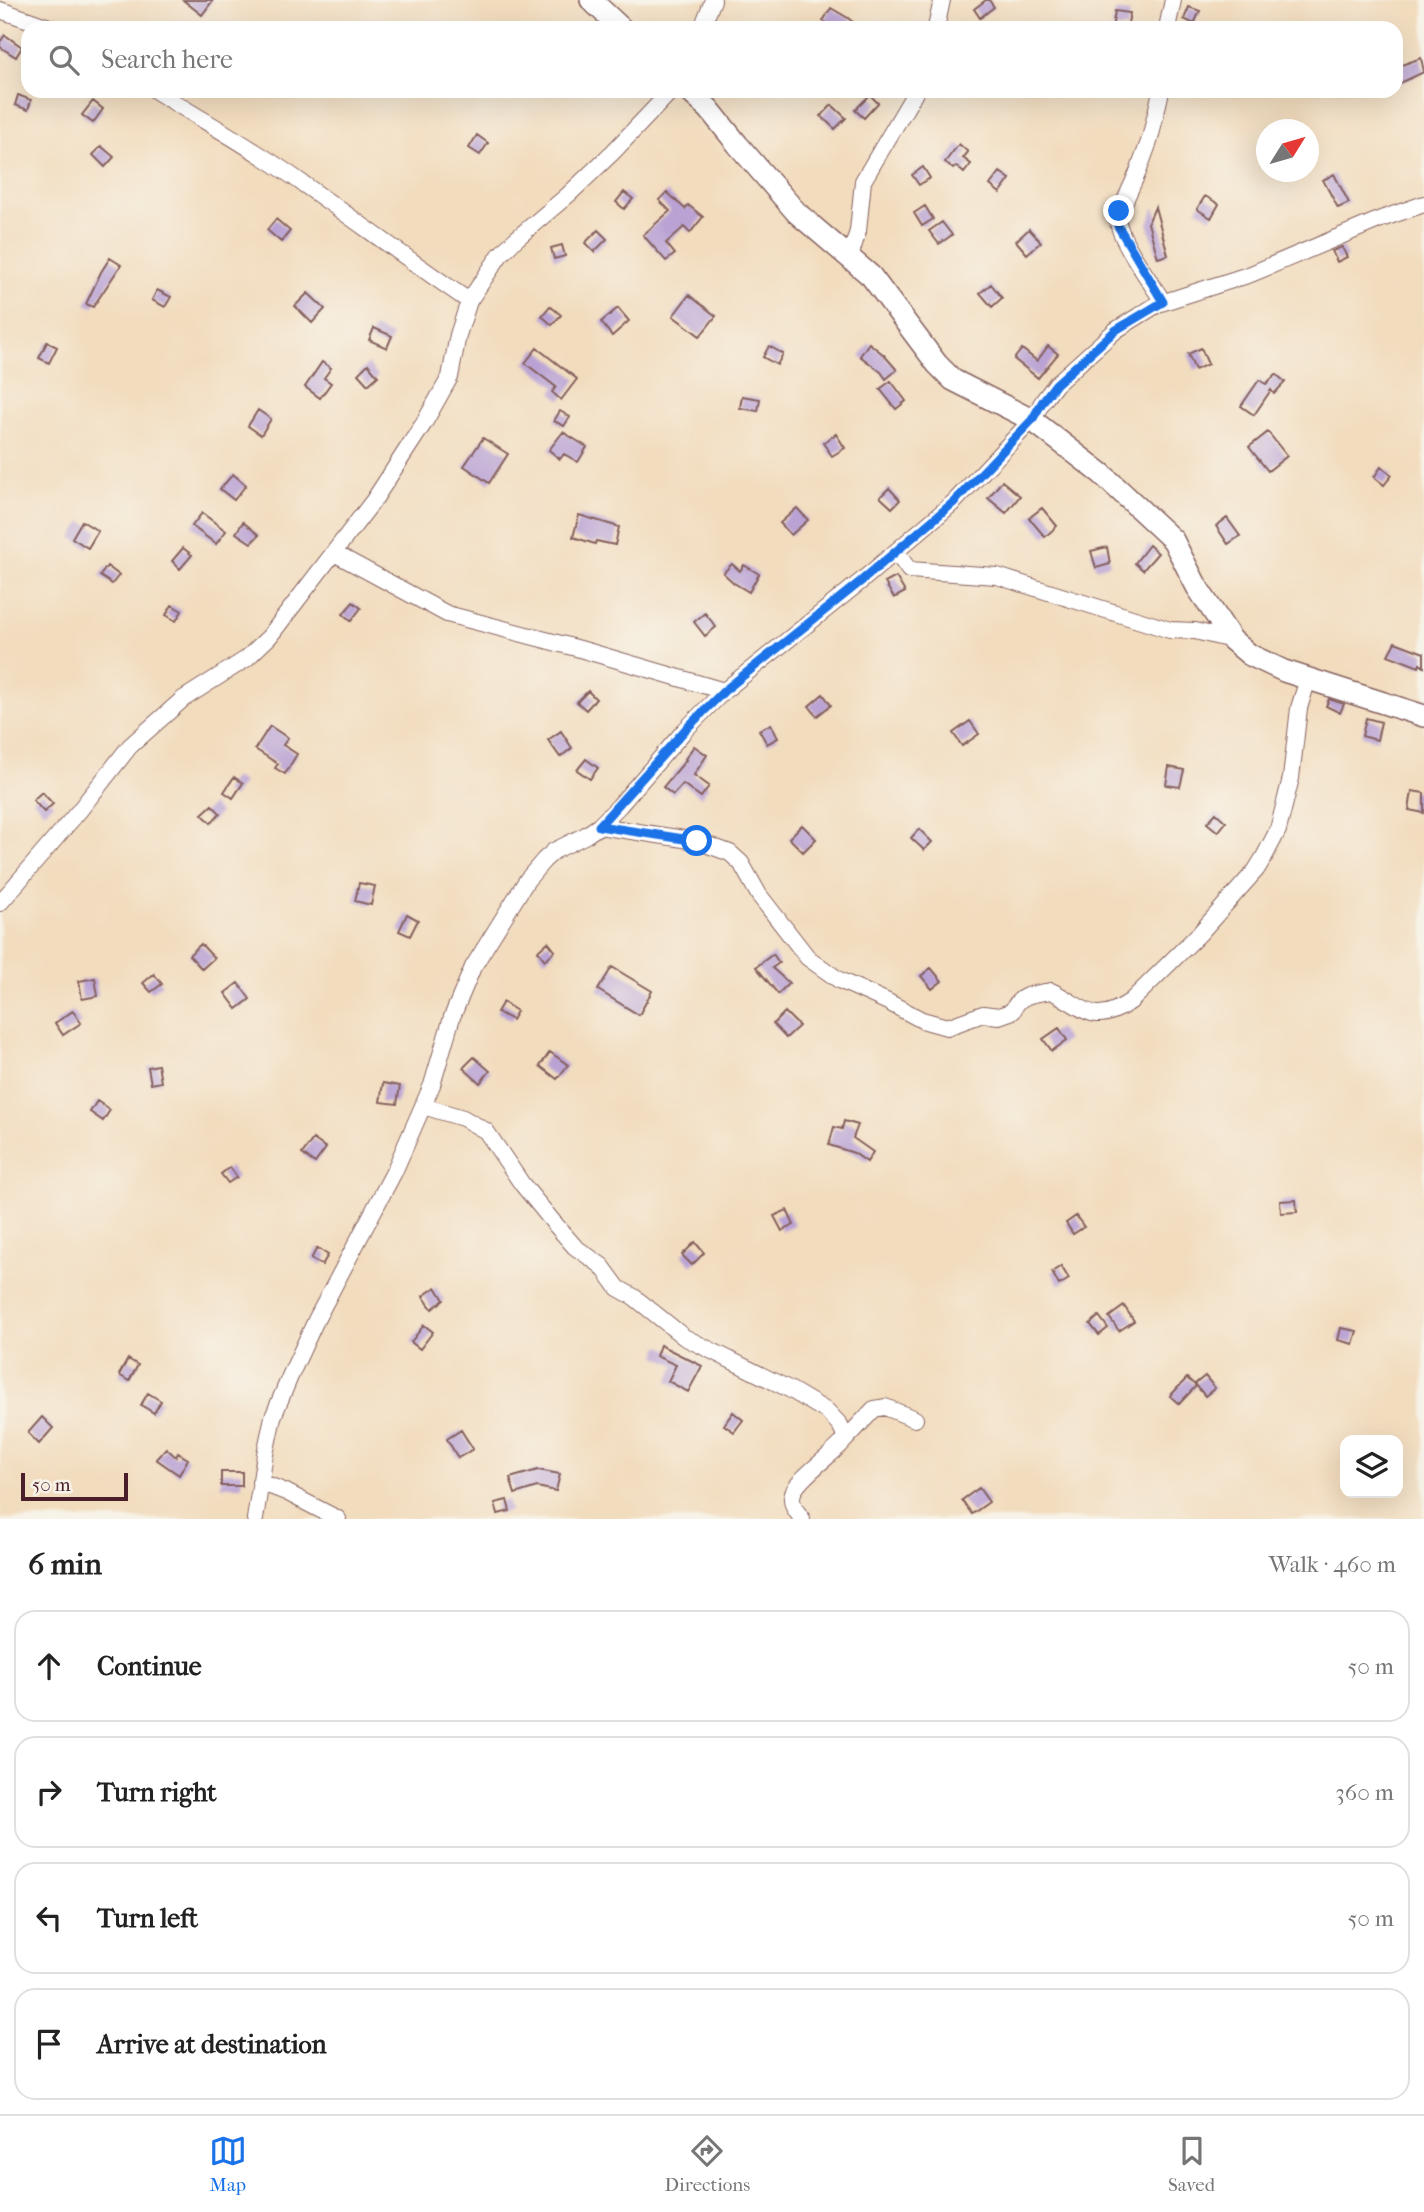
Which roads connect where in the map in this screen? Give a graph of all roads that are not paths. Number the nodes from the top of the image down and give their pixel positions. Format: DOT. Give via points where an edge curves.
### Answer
graph roads {
  1 [pos="591,0"];
  2 [pos="713,0"];
  3 [pos="942,0"];
  4 [pos="1173,0"];
  5 [pos="0,10"];
  6 [pos="32,21"];
  7 [pos="614,21"];
  8 [pos="705,21"];
  9 [pos="938,21"];
  10 [pos="1168,21"];
  11 [pos="167,98"];
  12 [pos="664,98"];
  13 [pos="697,98"];
  14 [pos="912,98"];
  15 [pos="1159,98"];
  16 [pos="1424,204"];
  17 [pos="850,257"];
  18 [pos="469,301"];
  19 [pos="1163,302"];
  20 [pos="1032,420"];
  21 [pos="896,552"];
  22 [pos="334,553"];
  23 [pos="1232,640"];
  24 [pos="1308,679"];
  25 [pos="724,691"];
  26 [pos="1424,716"];
  27 [pos="599,826"];
  28 [pos="0,903"];
  29 [pos="423,1106"];
  30 [pos="915,1419"];
  31 [pos="844,1441"];
  32 [pos="260,1482"];
  33 [pos="255,1519"];
  34 [pos="338,1519"];
  35 [pos="802,1519"];
  1 -- 7 [label="street"];
  2 -- 8 [label="street"];
  3 -- 9 [label="street"];
  4 -- 10 [label="street"];
  5 -- 6 [label="street"];
  11 -- 18 [label="street" via="302,182"];
  12 -- 18 [label="street" via="568,195 500,255"];
  13 -- 17 [label="street" via="797,213"];
  14 -- 17 [label="street" via="863,181 858,231"];
  15 -- 19 [label="street" via="1138,172 1117,218 1124,239"];
  16 -- 19 [label="street" via="1251,274"];
  17 -- 20 [label="street" via="871,276 953,380"];
  18 -- 22 [label="street" via="450,377 374,500"];
  19 -- 20 [label="street" via="1116,330 1056,384"];
  20 -- 21 [label="street" via="954,502"];
  20 -- 23 [label="street" via="1102,474 1173,540"];
  21 -- 23 [label="street" via="909,570 997,576 1170,630"];
  21 -- 25 [label="street"];
  22 -- 25 [label="street" via="447,614"];
  22 -- 28 [label="street" via="269,637 246,659 183,699 130,746"];
  23 -- 24 [label="street" via="1265,663"];
  24 -- 26 [label="street"];
  24 -- 27 [label="street" via="1299,708 1291,778 1278,830 1264,857 1200,933 1131,1001 1104,1014 1083,1011 1051,991 1020,999 1006,1015 983,1014 947,1027 922,1020 839,980 807,958 730,853 697,841"];
  25 -- 27 [label="street"];
  27 -- 29 [label="street" via="554,850 527,880 473,967"];
  29 -- 31 [label="street" via="463,1118 486,1131 554,1223 575,1247 602,1266 618,1288 684,1337 828,1412 841,1425"];
  29 -- 32 [label="street" via="291,1374 273,1417"];
  30 -- 31 [label="street" via="885,1407 874,1409"];
  31 -- 35 [label="street" via="794,1487 794,1508"];
  32 -- 33 [label="street"];
  32 -- 34 [label="street"];
}
